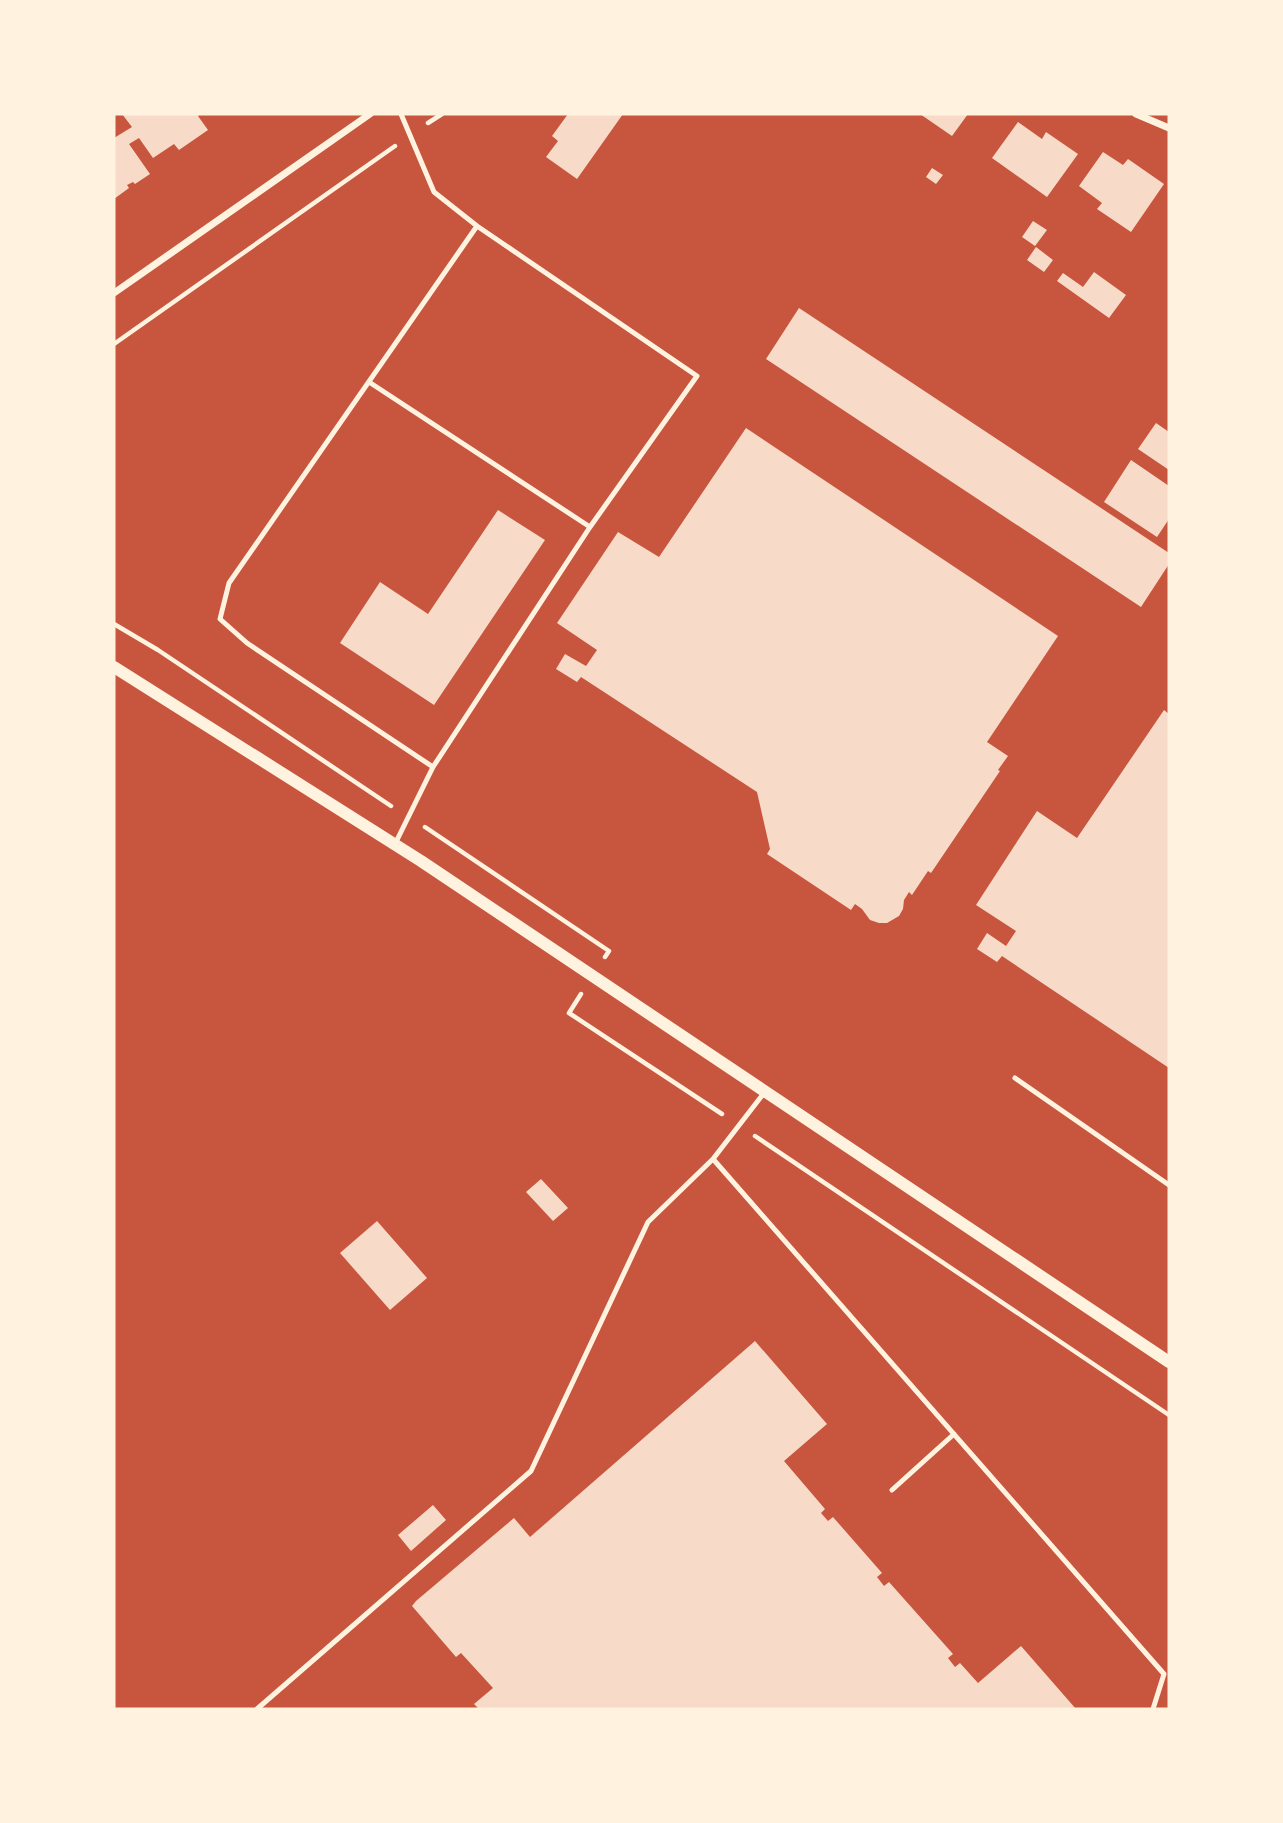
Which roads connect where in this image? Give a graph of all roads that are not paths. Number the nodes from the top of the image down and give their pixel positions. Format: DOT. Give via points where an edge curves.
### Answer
graph roads {
  1 [pos="370,114"];
  2 [pos="401,114"];
  3 [pos="1136,114"];
  4 [pos="1169,128"];
  5 [pos="477,226"];
  6 [pos="114,293"];
  7 [pos="369,382"];
  8 [pos="590,527"];
  9 [pos="114,667"];
  10 [pos="433,767"];
  11 [pos="395,844"];
  12 [pos="1015,1079"];
  13 [pos="766,1091"];
  14 [pos="713,1159"];
  15 [pos="1169,1185"];
  16 [pos="1169,1362"];
  17 [pos="954,1434"];
  18 [pos="892,1490"];
  19 [pos="257,1709"];
  20 [pos="1153,1709"];
  1 -- 6 [label="street"];
  2 -- 5 [label="lane" via="434,192"];
  3 -- 4 [label="street"];
  5 -- 7 [label="lane"];
  5 -- 8 [label="lane" via="697,376"];
  7 -- 8 [label="lane"];
  7 -- 10 [label="lane" via="229,583 220,619 247,643"];
  8 -- 10 [label="lane"];
  9 -- 11 [label="street"];
  10 -- 11 [label="lane"];
  11 -- 13 [label="street"];
  12 -- 15 [label="lane"];
  13 -- 14 [label="lane"];
  13 -- 16 [label="street"];
  14 -- 17 [label="lane"];
  14 -- 19 [label="lane" via="648,1222 531,1471"];
  17 -- 18 [label="lane"];
  17 -- 20 [label="lane" via="1164,1674"];
}
